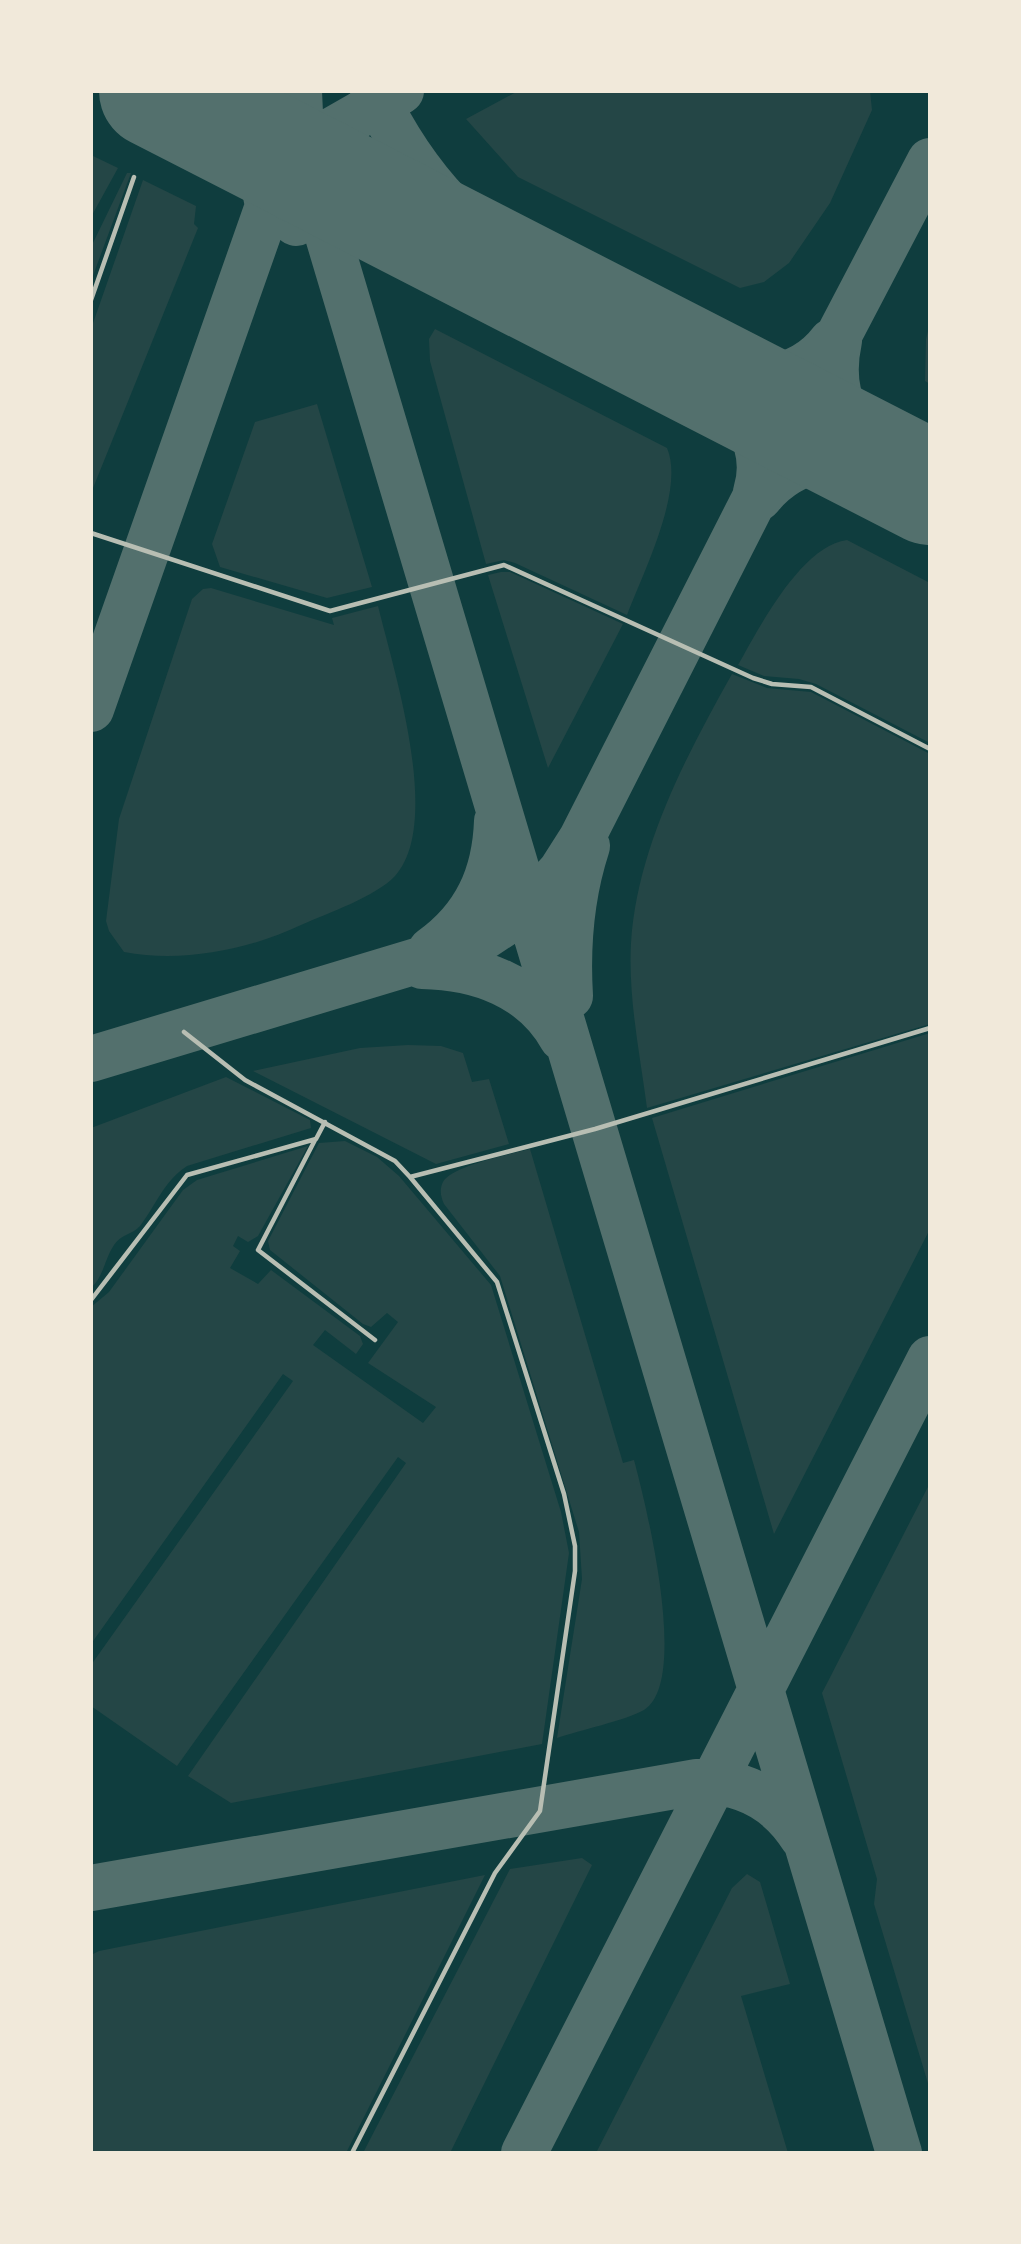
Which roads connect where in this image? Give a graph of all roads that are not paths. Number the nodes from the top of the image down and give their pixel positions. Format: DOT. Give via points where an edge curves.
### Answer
graph roads {
  1 [pos="134,177"];
  2 [pos="91,300"];
  3 [pos="91,533"];
  4 [pos="930,749"];
  5 [pos="930,1028"];
  6 [pos="184,1032"];
  7 [pos="325,1122"];
  8 [pos="316,1139"];
  9 [pos="410,1177"];
  10 [pos="91,1300"];
  11 [pos="375,1340"];
  12 [pos="352,2153"];
  1 -- 2 [label="lane"];
  3 -- 4 [label="lane" via="330,611 504,565 754,678 811,687"];
  5 -- 9 [label="lane" via="595,1129"];
  6 -- 7 [label="lane" via="245,1080"];
  7 -- 8 [label="lane"];
  7 -- 9 [label="lane" via="395,1161"];
  8 -- 10 [label="lane" via="187,1175"];
  8 -- 11 [label="lane" via="258,1250"];
  9 -- 12 [label="lane" via="497,1282 570,1520 575,1570 540,1811 495,1872"];
}
